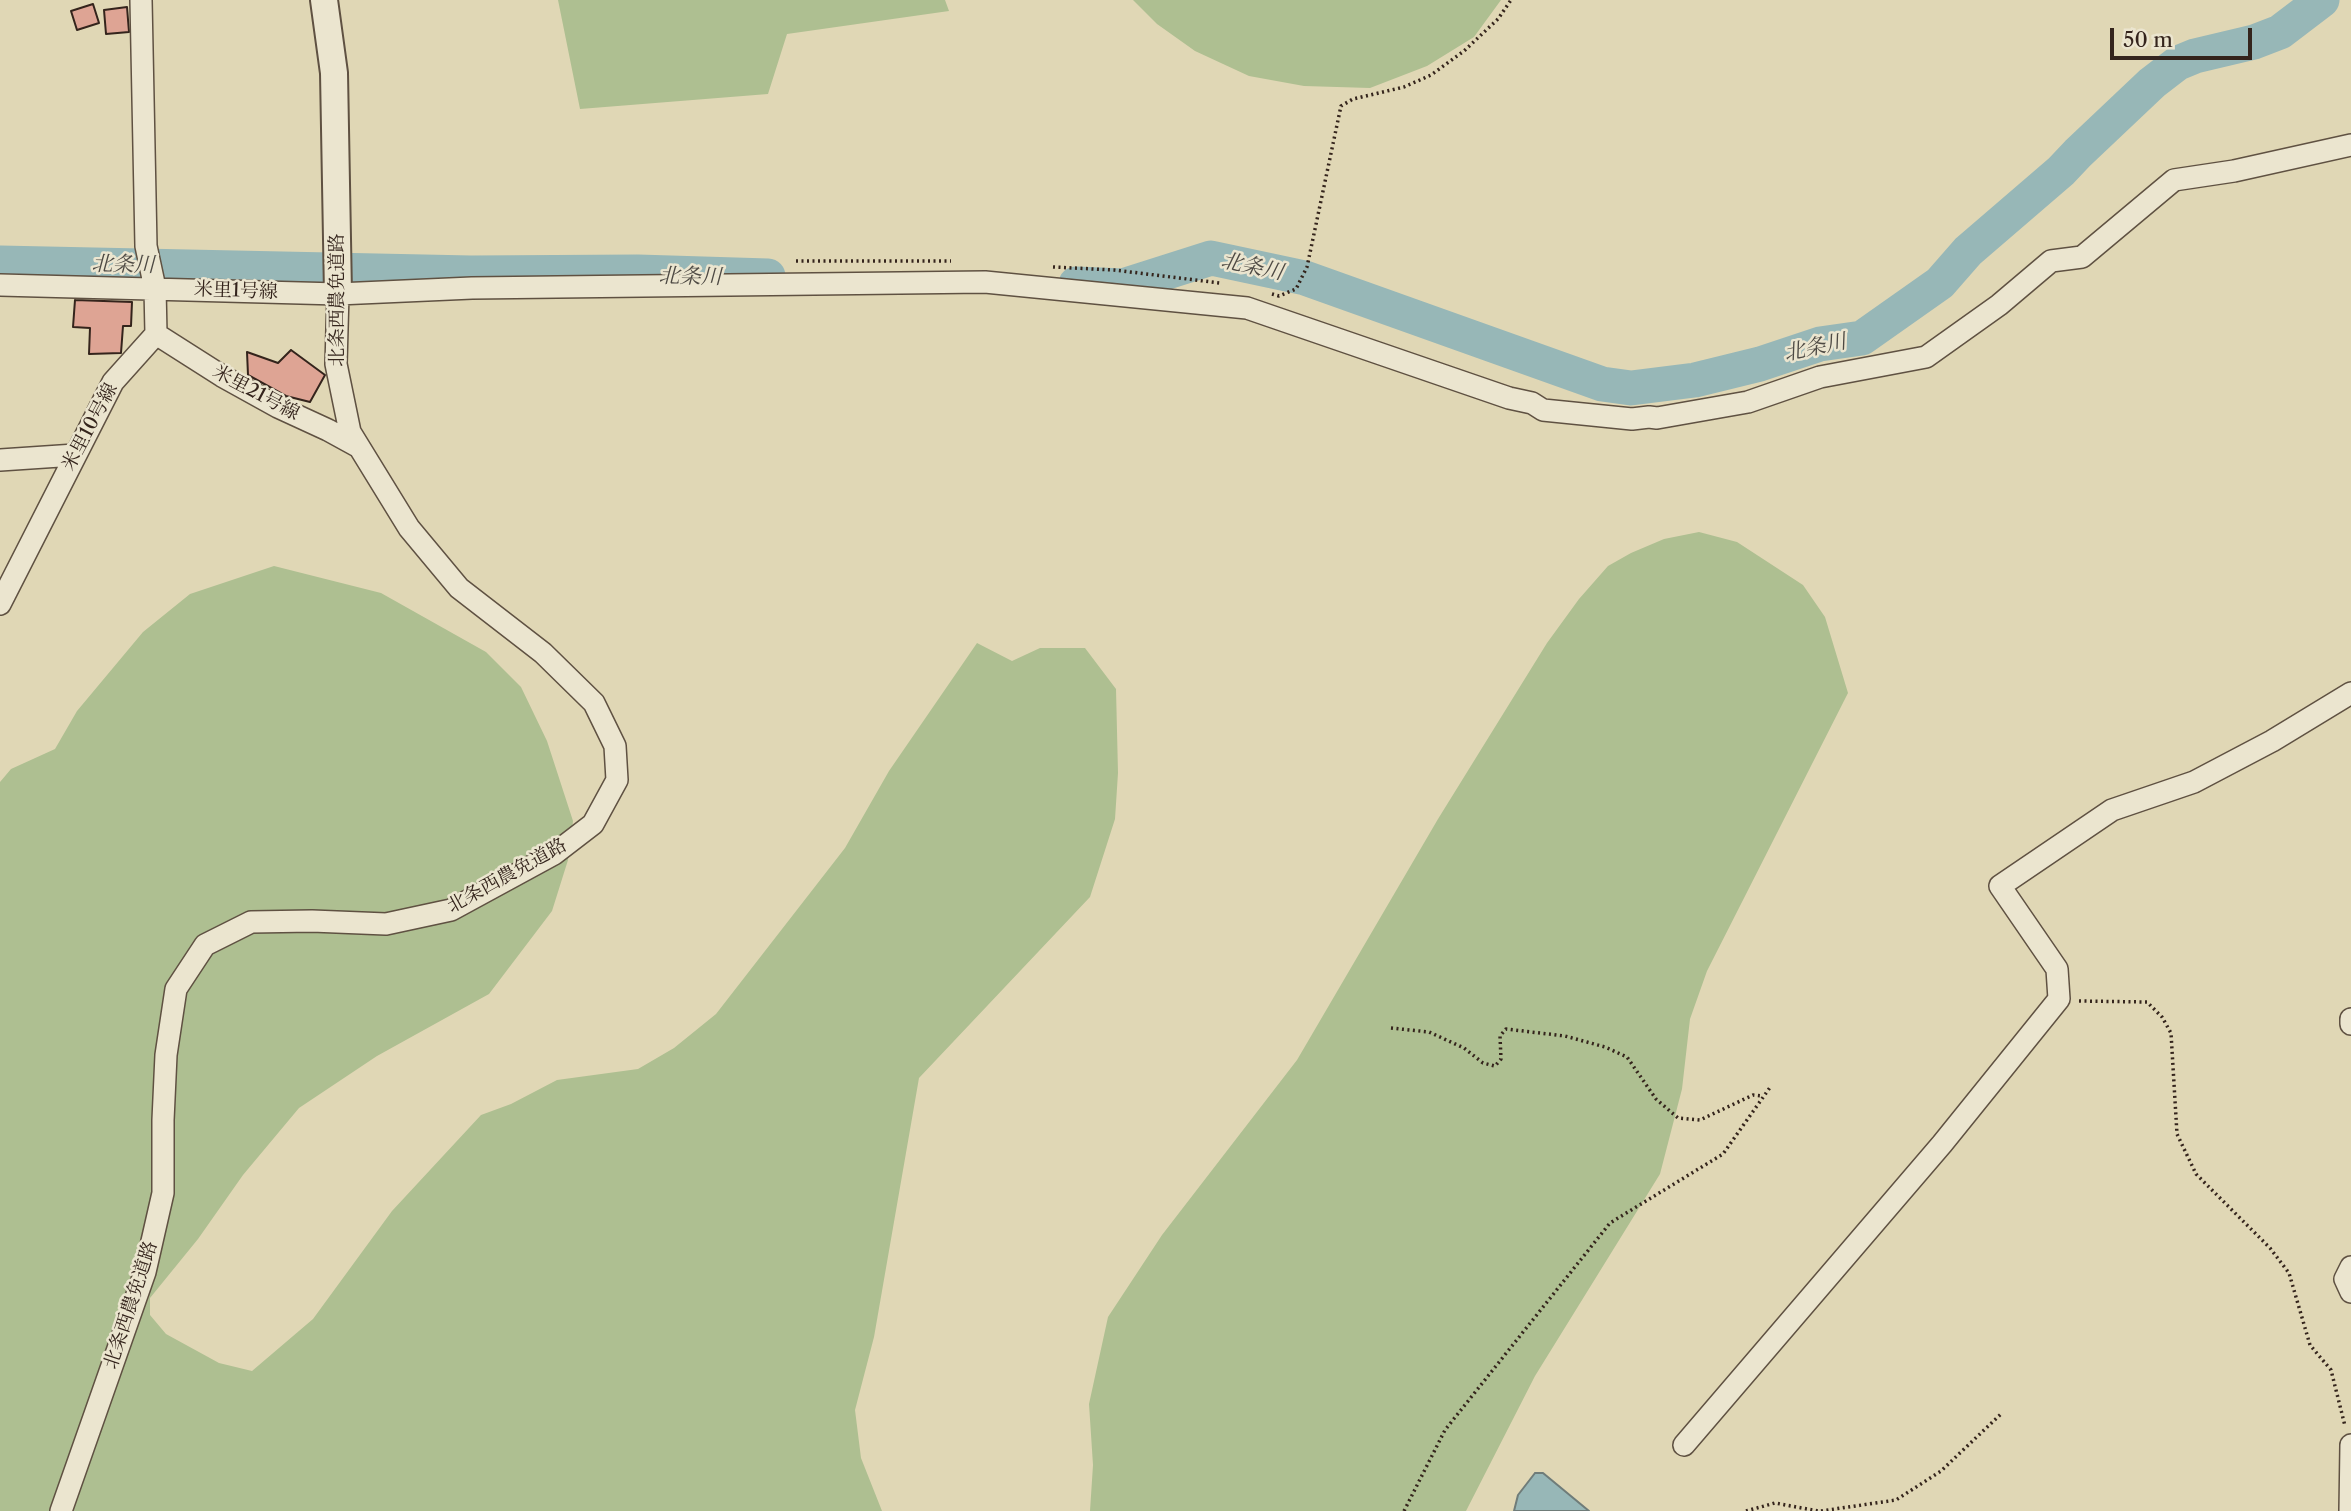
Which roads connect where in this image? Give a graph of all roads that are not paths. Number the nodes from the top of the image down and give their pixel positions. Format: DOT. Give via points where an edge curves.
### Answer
graph roads {
  1 [pos="141,0"];
  2 [pos="324,0"];
  3 [pos="2351,145"];
  4 [pos="0,285"];
  5 [pos="155,288"];
  6 [pos="338,294"];
  7 [pos="156,334"];
  8 [pos="359,448"];
  9 [pos="75,455"];
  10 [pos="0,460"];
  11 [pos="1,596"];
  12 [pos="2351,693"];
  13 [pos="2351,1268"];
  14 [pos="2351,1292"];
  15 [pos="1684,1445"];
  16 [pos="2350,1445"];
  17 [pos="61,1511"];
  18 [pos="2350,1511"];
  1 -- 5 [label="street" via="146,246"];
  2 -- 6 [label="street, 北条西農免道路" via="334,73"];
  3 -- 6 [label="street, 米里1号線" via="2174,180 2082,257 2051,261 1999,306 1926,357 1820,377 1748,402 1657,418 1543,410 1247,308 985,282 472,288"];
  4 -- 5 [label="street, 米里1号線"];
  5 -- 6 [label="street, 米里1号線"];
  5 -- 7 [label="street"];
  6 -- 8 [label="street, 北条西農免道路" via="336,364 350,432"];
  7 -- 8 [label="street, 米里21号線" via="222,376"];
  7 -- 9 [label="street, 米里10号線" via="113,382"];
  8 -- 17 [label="street, 北条西農免道路" via="409,528 459,588 543,653 594,704 615,746 617,780 593,824 554,853 452,910 386,924 251,922 205,945 176,989 166,1055 163,1193 145,1272"];
  9 -- 10 [label="street"];
  9 -- 11 [label="street, 米里10号線"];
  12 -- 15 [label="street" via="2194,782 2112,810 2000,886 2057,970 2059,999 1942,1144"];
  13 -- 14 [label="street" via="2345,1279"];
  16 -- 18 [label="street"];
}
